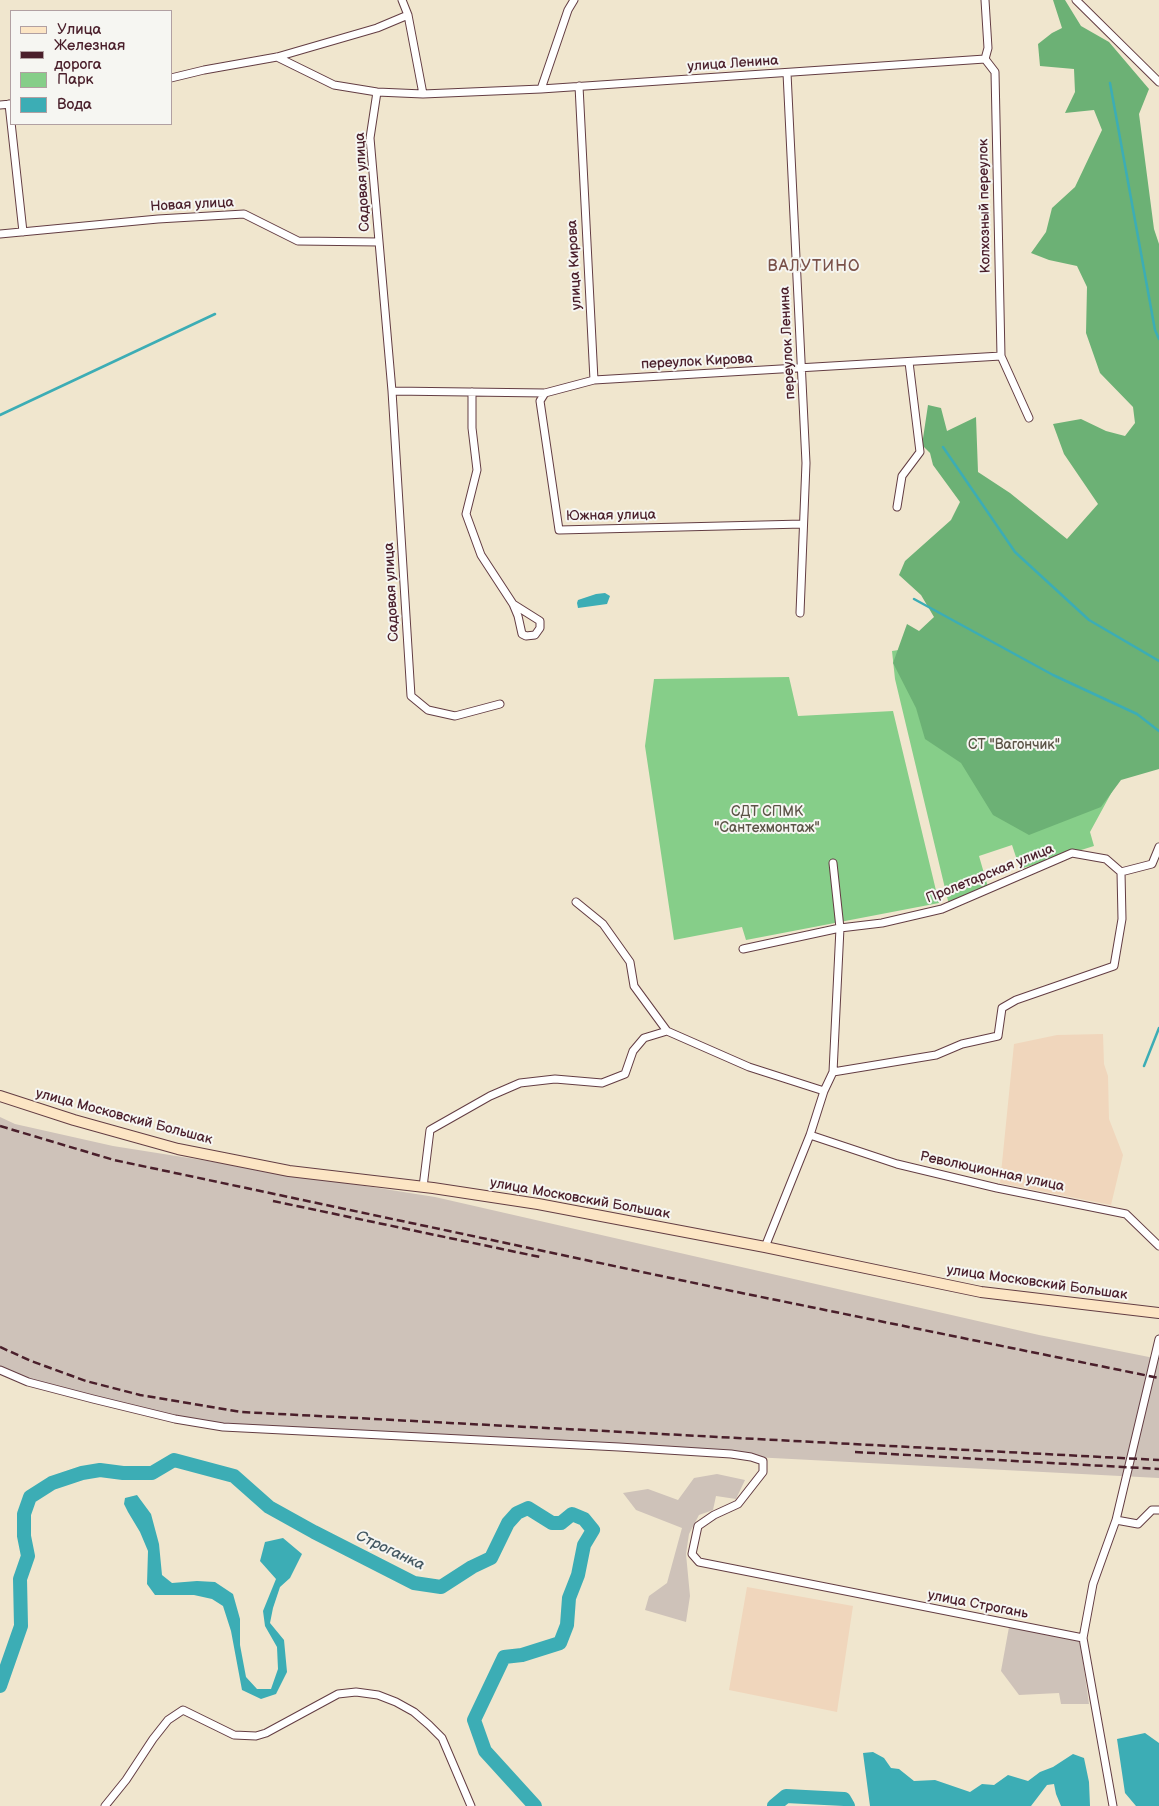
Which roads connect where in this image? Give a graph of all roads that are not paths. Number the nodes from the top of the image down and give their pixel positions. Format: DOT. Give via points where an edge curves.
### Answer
graph roads {
  1 [pos="402,0"];
  2 [pos="574,0"];
  3 [pos="985,0"];
  4 [pos="1076,0"];
  5 [pos="408,15"];
  6 [pos="277,57"];
  7 [pos="985,59"];
  8 [pos="788,73"];
  9 [pos="172,78"];
  10 [pos="1159,82"];
  11 [pos="579,86"];
  12 [pos="541,89"];
  13 [pos="377,92"];
  14 [pos="423,94"];
  15 [pos="10,104"];
  16 [pos="0,105"];
  17 [pos="12,125"];
  18 [pos="23,232"];
  19 [pos="0,234"];
  20 [pos="379,242"];
  21 [pos="1001,356"];
  22 [pos="909,362"];
  23 [pos="802,368"];
  24 [pos="594,380"];
  25 [pos="392,391"];
  26 [pos="472,392"];
  27 [pos="532,392"];
  28 [pos="545,393"];
  29 [pos="540,401"];
  30 [pos="1029,418"];
  31 [pos="897,507"];
  32 [pos="802,524"];
  33 [pos="513,604"];
  34 [pos="800,613"];
  35 [pos="500,704"];
  36 [pos="1159,847"];
  37 [pos="833,863"];
  38 [pos="1121,872"];
  39 [pos="576,902"];
  40 [pos="840,928"];
  41 [pos="743,950"];
  42 [pos="668,1031"];
  43 [pos="833,1072"];
  44 [pos="824,1091"];
  45 [pos="0,1096"];
  46 [pos="810,1135"];
  47 [pos="423,1187"];
  48 [pos="1159,1246"];
  49 [pos="765,1247"];
  50 [pos="1159,1313"];
  51 [pos="1159,1339"];
  52 [pos="0,1370"];
  53 [pos="1159,1510"];
  54 [pos="1116,1520"];
  55 [pos="1084,1638"];
  56 [pos="105,1806"];
  57 [pos="471,1806"];
  58 [pos="1113,1806"];
  1 -- 5 [label="street"];
  2 -- 12 [label="street"];
  3 -- 7 [label="street" via="988,48"];
  4 -- 10 [label="street"];
  5 -- 6 [label="street" via="377,28"];
  5 -- 14 [label="street"];
  6 -- 9 [label="street"];
  6 -- 13 [label="street, улица Ленина" via="334,85"];
  7 -- 8 [label="street, улица Ленина"];
  7 -- 21 [label="street, Колхозный переулок" via="995,72"];
  8 -- 11 [label="street, улица Ленина"];
  8 -- 23 [label="street, переулок Ленина"];
  11 -- 12 [label="street, улица Ленина"];
  11 -- 24 [label="street, улица Кирова"];
  12 -- 14 [label="street, улица Ленина"];
  13 -- 14 [label="street, улица Ленина"];
  13 -- 20 [label="street, Садовая улица" via="370,138"];
  15 -- 16 [label="street"];
  17 -- 18 [label="street"];
  18 -- 19 [label="street, Новая улица"];
  18 -- 20 [label="street, Новая улица" via="244,214 298,241"];
  20 -- 25 [label="street, Садовая улица"];
  21 -- 22 [label="street"];
  21 -- 30 [label="street, Колхозный переулок"];
  22 -- 23 [label="street"];
  22 -- 31 [label="street" via="920,452 902,476"];
  23 -- 24 [label="street, переулок Кирова"];
  23 -- 32 [label="street, переулок Ленина" via="806,463"];
  24 -- 28 [label="street"];
  25 -- 26 [label="street"];
  25 -- 35 [label="street, Садовая улица" via="411,696 428,710 455,716"];
  26 -- 27 [label="street"];
  26 -- 33 [label="street" via="477,470 466,514 481,555"];
  27 -- 28 [label="street"];
  27 -- 29 [label="street"];
  28 -- 29 [label="street"];
  29 -- 32 [label="street, Южная улица" via="559,530"];
  32 -- 34 [label="street, переулок Ленина"];
  33 -- 33 [label="street" via="522,634 535,635 540,621"];
  36 -- 38 [label="street" via="1152,864"];
  37 -- 40 [label="street"];
  38 -- 40 [label="street, Пролетарская улица" via="1106,859 1072,853 942,909 882,924"];
  38 -- 43 [label="street" via="1122,919 1114,966 1016,1000 1002,1008 998,1036 962,1044 936,1055"];
  39 -- 42 [label="street" via="603,924 630,962 634,986"];
  40 -- 41 [label="street, Пролетарская улица"];
  40 -- 43 [label="street"];
  42 -- 44 [label="street" via="749,1067"];
  42 -- 47 [label="street" via="644,1038 633,1051 625,1074 602,1083 555,1079 520,1083 430,1130"];
  43 -- 44 [label="street"];
  44 -- 46 [label="street"];
  45 -- 47 [label="street, улица Московский Большак" via="178,1149 289,1171"];
  46 -- 48 [label="street, Революционная улица" via="897,1164 1126,1214"];
  46 -- 49 [label="street"];
  47 -- 49 [label="street, улица Московский Большак" via="538,1204"];
  49 -- 50 [label="street, улица Московский Большак" via="981,1292"];
  51 -- 54 [label="street"];
  52 -- 55 [label="street, улица Строгань" via="28,1382 93,1399 223,1427 751,1457 763,1461 763,1472 738,1504 698,1526 692,1554 699,1562"];
  53 -- 54 [label="street" via="1152,1510 1138,1524"];
  54 -- 55 [label="street" via="1093,1584"];
  55 -- 58 [label="street"];
  56 -- 57 [label="street" via="158,1732 183,1710 234,1735 256,1736 338,1694 356,1692 396,1702 429,1724 442,1738"];
}
